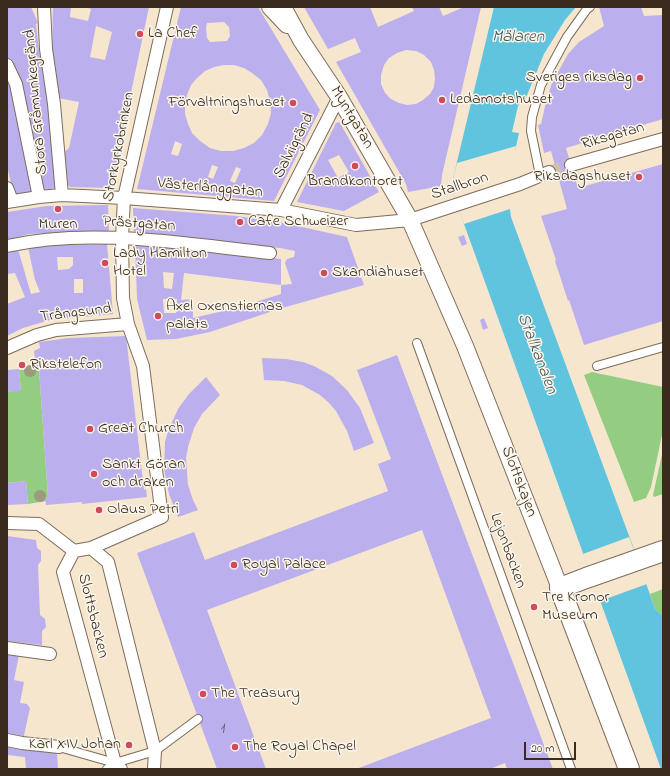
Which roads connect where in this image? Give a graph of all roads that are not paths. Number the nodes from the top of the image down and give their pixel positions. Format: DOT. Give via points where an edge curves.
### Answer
graph roads {
  1 [pos="44,7"];
  2 [pos="167,7"];
  3 [pos="270,7"];
  4 [pos="283,7"];
  5 [pos="590,7"];
  6 [pos="301,40"];
  7 [pos="7,65"];
  8 [pos="339,97"];
  9 [pos="663,139"];
  10 [pos="572,165"];
  11 [pos="545,173"];
  12 [pos="7,188"];
  13 [pos="62,195"];
  14 [pos="39,197"];
  15 [pos="124,198"];
  16 [pos="398,198"];
  17 [pos="9,202"];
  18 [pos="281,210"];
  19 [pos="410,220"];
  20 [pos="122,238"];
  21 [pos="7,246"];
  22 [pos="270,253"];
  23 [pos="128,324"];
  24 [pos="417,343"];
  25 [pos="663,347"];
  26 [pos="7,348"];
  27 [pos="597,366"];
  28 [pos="7,523"];
  29 [pos="92,548"];
  30 [pos="74,551"];
  31 [pos="663,551"];
  32 [pos="560,588"];
  33 [pos="7,648"];
  34 [pos="50,654"];
  35 [pos="198,719"];
  36 [pos="7,740"];
  37 [pos="59,747"];
  38 [pos="155,751"];
  39 [pos="114,767"];
  40 [pos="154,769"];
  41 [pos="571,769"];
  42 [pos="629,769"];
  1 -- 13 [label="street, Stora Gråmunkegränd" via="46,49"];
  2 -- 15 [label="street, Storkyrkobrinken"];
  3 -- 6 [label="street, Myntgatan"];
  4 -- 6 [label="street, Myntgatan"];
  5 -- 11 [label="lane" via="567,37 541,85 532,117 530,131"];
  6 -- 8 [label="street, Myntgatan"];
  7 -- 14 [label="street" via="16,84"];
  8 -- 16 [label="street, Myntgatan"];
  8 -- 18 [label="street, Salviigränd"];
  9 -- 10 [label="street, Riksgatan"];
  11 -- 19 [label="street, Stallbron" via="516,186"];
  12 -- 17 [label="street"];
  13 -- 14 [label="street, Västerlånggatan"];
  13 -- 15 [label="street, Västerlånggatan"];
  14 -- 17 [label="street, Västerlånggatan"];
  15 -- 18 [label="street, Västerlånggatan"];
  15 -- 20 [label="street, Storkyrkobrinken"];
  16 -- 19 [label="street, Slottskajen"];
  18 -- 19 [label="street, Västerlånggatan" via="356,225"];
  19 -- 32 [label="street, Slottskajen" via="465,346"];
  20 -- 21 [label="street, Prästgatan" via="49,239"];
  20 -- 22 [label="street, Prästgatan"];
  20 -- 23 [label="street, Storkyrkobrinken" via="123,298"];
  23 -- 26 [label="street, Trångsund" via="56,330"];
  23 -- 29 [label="street, Storkyrkobrinken" via="143,366 162,517"];
  24 -- 41 [label="lane, Lejonbacken"];
  25 -- 27 [label="lane"];
  28 -- 30 [label="street" via="39,524"];
  29 -- 30 [label="street, Slottsbacken"];
  29 -- 38 [label="street, Slottsbacken" via="108,562"];
  30 -- 39 [label="street, Slottsbacken" via="63,572"];
  31 -- 32 [label="street"];
  32 -- 42 [label="street, Slottskajen"];
  33 -- 34 [label="street"];
  35 -- 38 [label="lane"];
  36 -- 37 [label="street"];
  37 -- 39 [label="lane"];
  38 -- 39 [label="lane"];
  38 -- 40 [label="street, Slottsbacken"];
}
